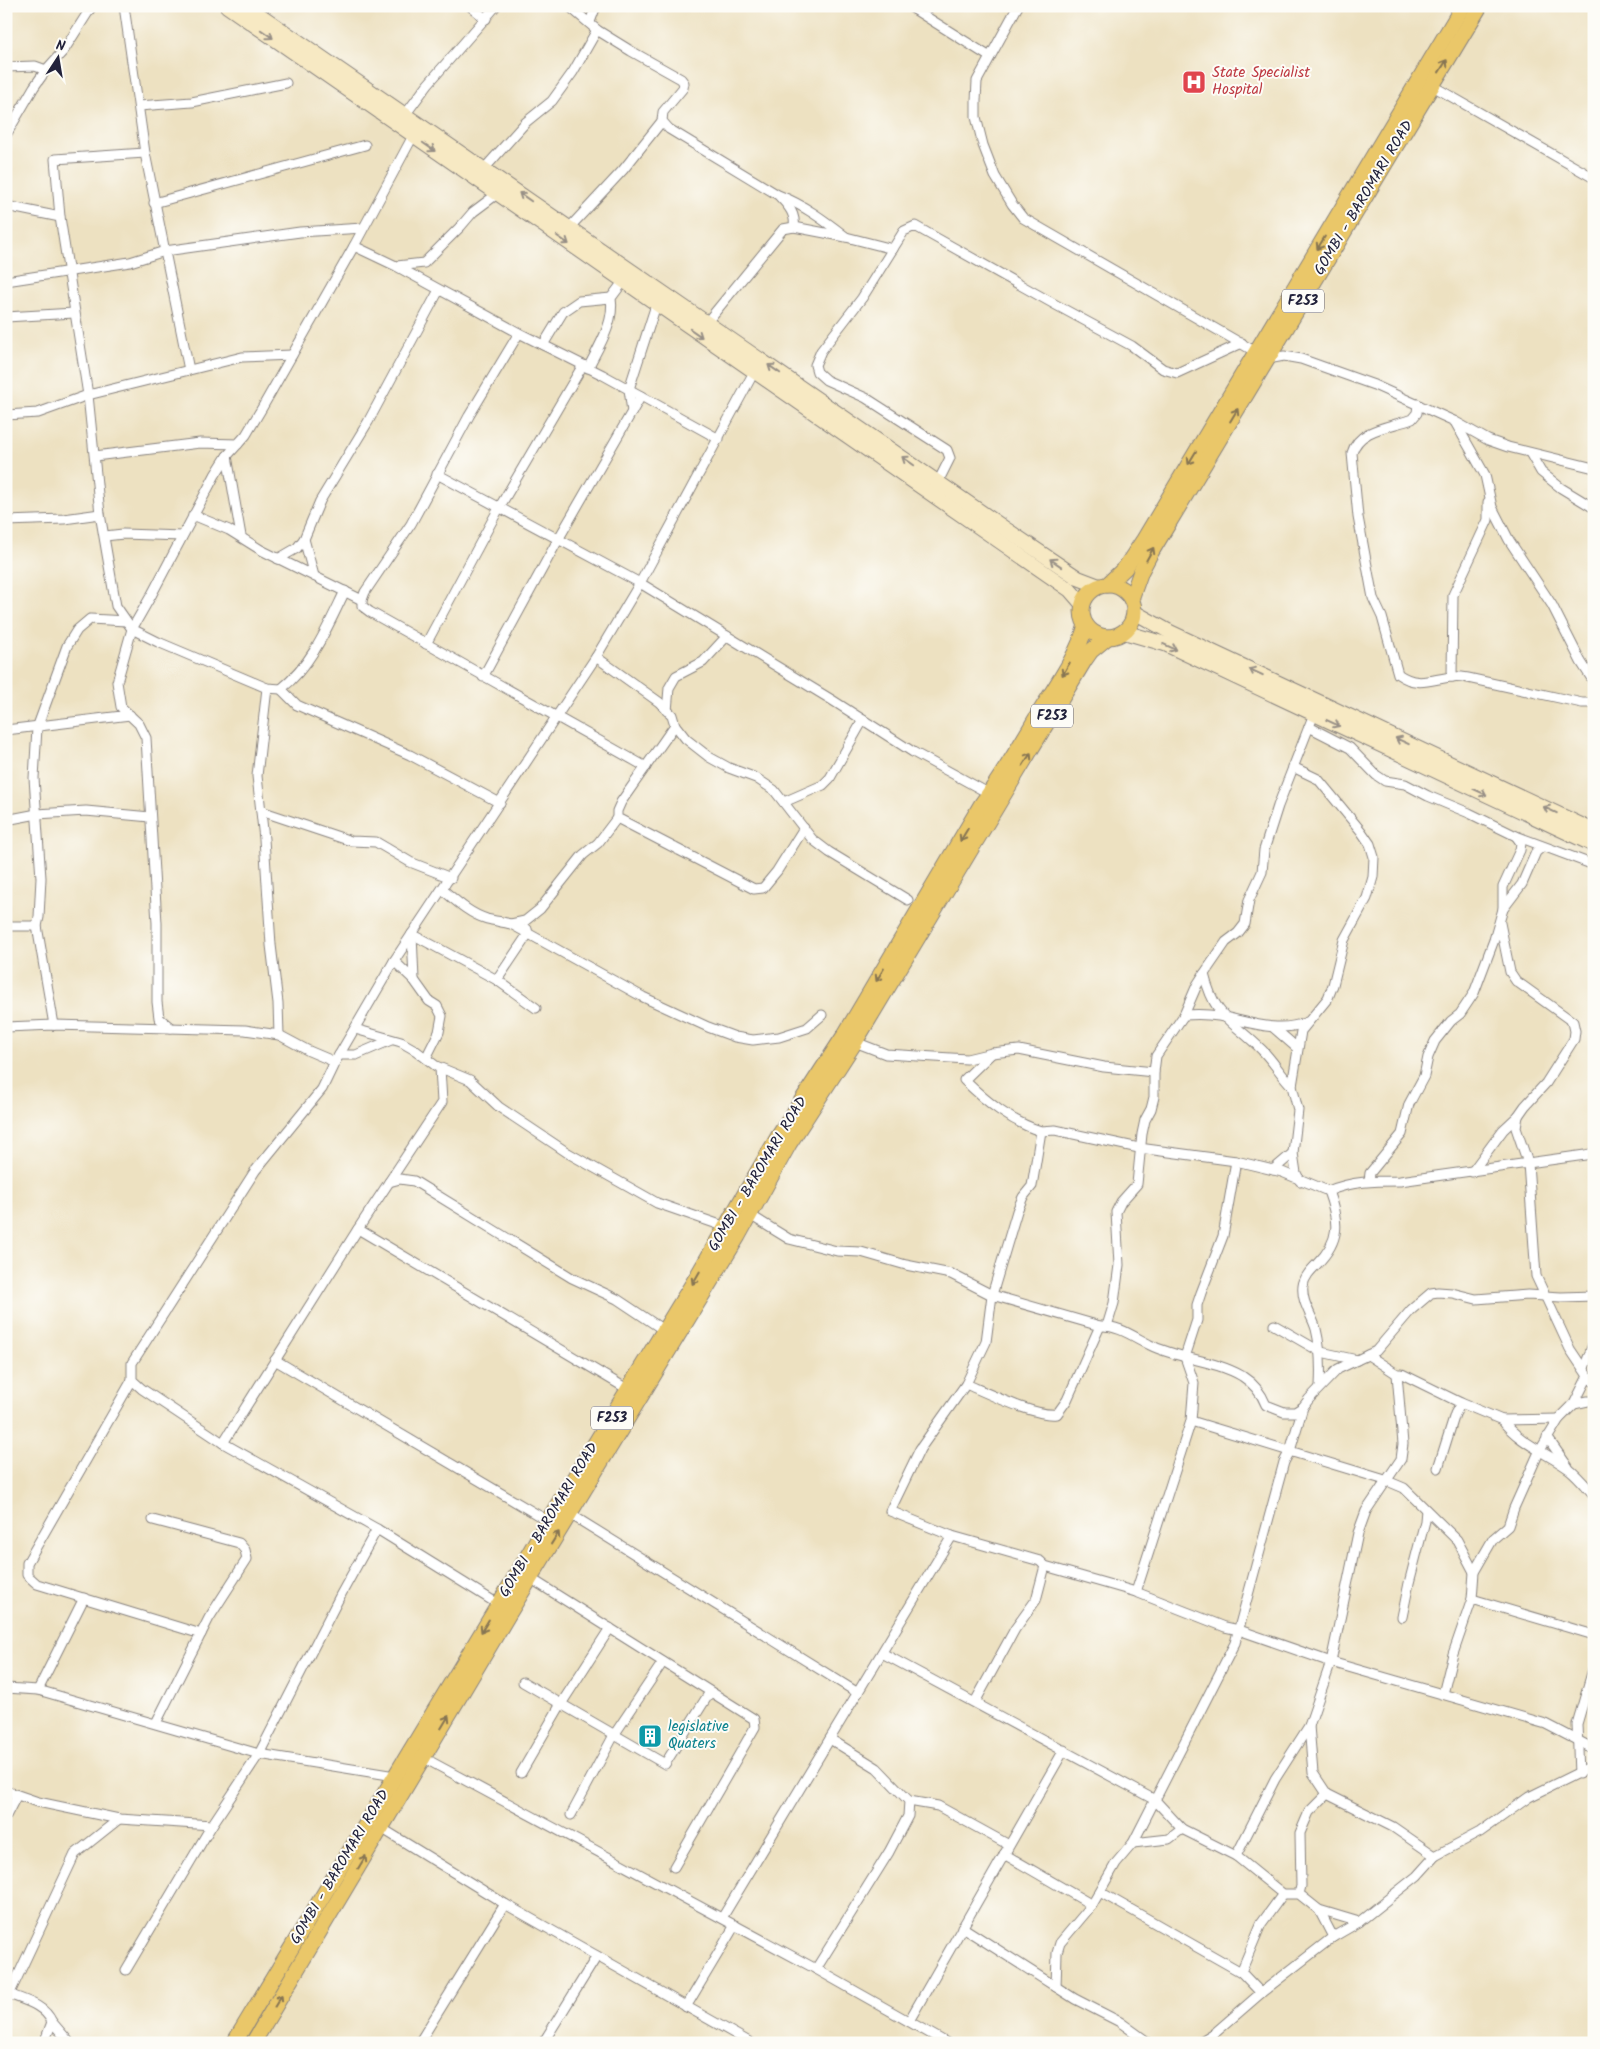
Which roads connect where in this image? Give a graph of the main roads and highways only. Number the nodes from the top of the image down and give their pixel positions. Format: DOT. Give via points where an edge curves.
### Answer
graph roads {
  1 [pos="227,6"];
  2 [pos="248,6"];
  3 [pos="1463,6"];
  4 [pos="1480,6"];
  5 [pos="627,277"];
  6 [pos="1255,351"];
  7 [pos="1103,586"];
  8 [pos="1083,605"];
  9 [pos="1133,606"];
  10 [pos="1086,625"];
  11 [pos="1124,632"];
  12 [pos="1108,637"];
  13 [pos="995,797"];
  14 [pos="1594,831"];
  15 [pos="1594,845"];
  16 [pos="732,1231"];
  17 [pos="467,1669"];
  18 [pos="234,2043"];
  19 [pos="253,2043"];
  1 -- 5 [label="main road, one-way" via="497,194"];
  5 -- 2 [label="main road, one-way" via="569,228"];
  3 -- 6 [label="main road, GOMBI - BAROMARI ROAD / F253, one-way"];
  6 -- 4 [label="main road, GOMBI - BAROMARI ROAD / F253, one-way"];
  7 -- 5 [label="main road, one-way" via="1078,578 706,322"];
  5 -- 8 [label="main road, one-way" via="656,305 1070,590"];
  6 -- 7 [label="main road, GOMBI - BAROMARI ROAD / F253, one-way" via="1133,557"];
  9 -- 6 [label="main road, GOMBI - BAROMARI ROAD / F253, one-way" via="1141,571"];
  7 -- 8 [label="main road, F253" via="1086,597"];
  7 -- 9 [label="main road" via="1124,590"];
  8 -- 10 [label="main road, F253"];
  9 -- 11 [label="main road, F253" via="1133,620"];
  14 -- 9 [label="main road, one-way" via="1170,632"];
  10 -- 12 [label="main road"];
  10 -- 13 [label="main road, F253, one-way" via="1081,643"];
  11 -- 12 [label="main road, F253"];
  11 -- 15 [label="main road, one-way" via="1165,644 1312,721"];
  13 -- 12 [label="main road, F253, one-way" via="1091,651"];
  13 -- 16 [label="main road, GOMBI - BAROMARI ROAD / F253, one-way" via="778,1137"];
  13 -- 16 [label="main road, GOMBI - BAROMARI ROAD / F253" via="855,1042 790,1144 750,1215"];
  17 -- 16 [label="main road, GOMBI - BAROMARI ROAD / F253, one-way" via="570,1514"];
  16 -- 17 [label="main road, GOMBI - BAROMARI ROAD / F253, one-way" via="665,1331 548,1521 498,1604"];
  17 -- 18 [label="main road, GOMBI - BAROMARI ROAD / F253" via="395,1776"];
  19 -- 17 [label="main road, GOMBI - BAROMARI ROAD / F253, one-way" via="424,1758"];
}
